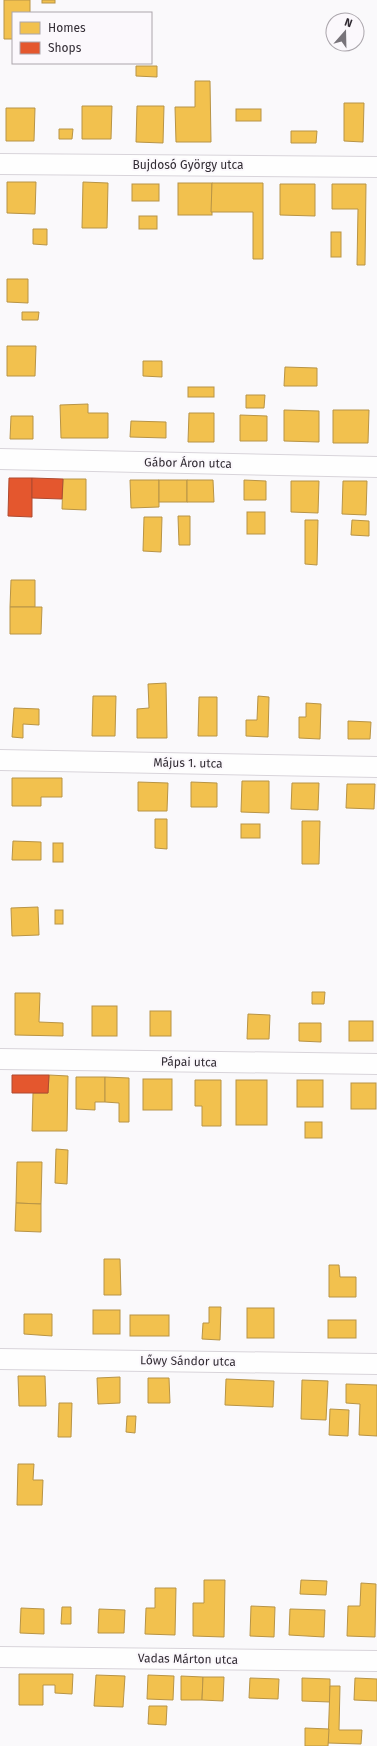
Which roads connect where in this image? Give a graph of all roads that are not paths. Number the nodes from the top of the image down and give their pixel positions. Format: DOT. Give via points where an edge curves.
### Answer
graph roads {
  1 [pos="0,164"];
  2 [pos="377,167"];
  3 [pos="0,459"];
  4 [pos="377,467"];
  5 [pos="0,760"];
  6 [pos="377,767"];
  7 [pos="0,1059"];
  8 [pos="377,1064"];
  9 [pos="0,1359"];
  10 [pos="377,1364"];
  11 [pos="0,1656"];
  12 [pos="377,1661"];
  1 -- 2 [label="street, Bujdosó György utca"];
  3 -- 4 [label="street, Gábor Áron utca"];
  5 -- 6 [label="street, Május 1. utca"];
  7 -- 8 [label="street, Pápai utca"];
  9 -- 10 [label="street, Lőwy Sándor utca"];
  11 -- 12 [label="street, Vadas Márton utca"];
}
